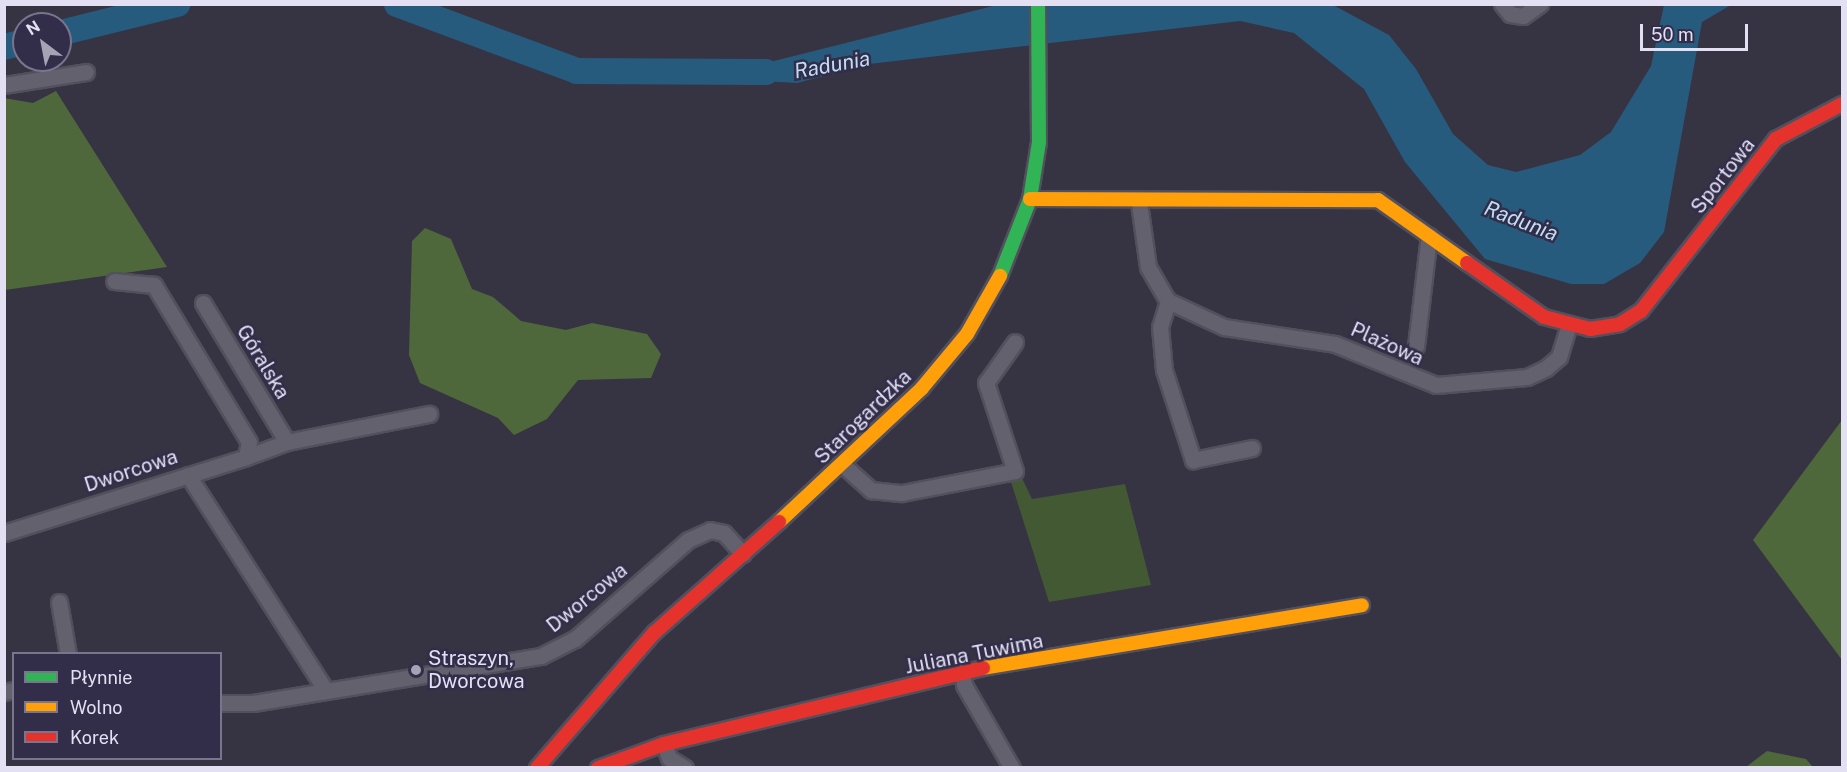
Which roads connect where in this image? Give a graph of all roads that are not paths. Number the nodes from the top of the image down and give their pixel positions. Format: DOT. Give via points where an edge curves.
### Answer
graph roads {
  1 [pos="1038,4"];
  2 [pos="1502,4"];
  3 [pos="1540,4"];
  4 [pos="86,72"];
  5 [pos="4,86"];
  6 [pos="1842,104"];
  7 [pos="1030,199"];
  8 [pos="1139,203"];
  9 [pos="1429,236"];
  10 [pos="114,281"];
  11 [pos="1168,301"];
  12 [pos="203,303"];
  13 [pos="1568,327"];
  14 [pos="1015,342"];
  15 [pos="1416,346"];
  16 [pos="429,414"];
  17 [pos="287,442"];
  18 [pos="1252,448"];
  19 [pos="246,457"];
  20 [pos="843,465"];
  21 [pos="188,475"];
  22 [pos="4,533"];
  23 [pos="743,554"];
  24 [pos="59,602"];
  25 [pos="1362,605"];
  26 [pos="69,652"];
  27 [pos="962,672"];
  28 [pos="326,691"];
  29 [pos="222,703"];
  30 [pos="664,744"];
  31 [pos="537,768"];
  32 [pos="598,768"];
  33 [pos="685,768"];
  34 [pos="1012,768"];
  1 -- 7 [label="street, Starogardzka" via="1039,142"];
  2 -- 3 [label="street" via="1510,14 1523,16"];
  4 -- 5 [label="street"];
  6 -- 13 [label="street, Sportowa" via="1776,139 1654,297 1620,324"];
  7 -- 8 [label="street"];
  7 -- 20 [label="street, Starogardzka" via="1002,272 967,334 922,388"];
  8 -- 9 [label="street" via="1356,197 1378,200"];
  8 -- 11 [label="street" via="1148,267"];
  9 -- 13 [label="street" via="1544,317"];
  9 -- 15 [label="street, Plażowa"];
  10 -- 19 [label="street" via="132,279 154,285 249,442"];
  11 -- 13 [label="street, Plażowa" via="1224,327 1335,344 1436,385 1496,382 1546,368 1559,357"];
  11 -- 18 [label="street" via="1160,327 1164,370 1193,460"];
  12 -- 17 [label="street, Góralska"];
  14 -- 20 [label="street" via="986,382 1015,471 902,493 871,490"];
  16 -- 17 [label="street"];
  17 -- 19 [label="street"];
  19 -- 21 [label="street, Dworcowa"];
  20 -- 23 [label="street, Starogardzka"];
  21 -- 22 [label="street, Dworcowa"];
  21 -- 28 [label="street"];
  23 -- 28 [label="street, Dworcowa" via="724,533 710,530 688,540 575,639 541,656"];
  23 -- 31 [label="street, Starogardzka" via="655,632"];
  24 -- 26 [label="street"];
  25 -- 27 [label="street, Juliana Tuwima"];
  27 -- 30 [label="street, Juliana Tuwima"];
  27 -- 34 [label="street" via="964,685"];
  28 -- 29 [label="street, Dworcowa" via="243,705"];
  30 -- 32 [label="street, Juliana Tuwima"];
  30 -- 33 [label="street" via="669,758"];
}
